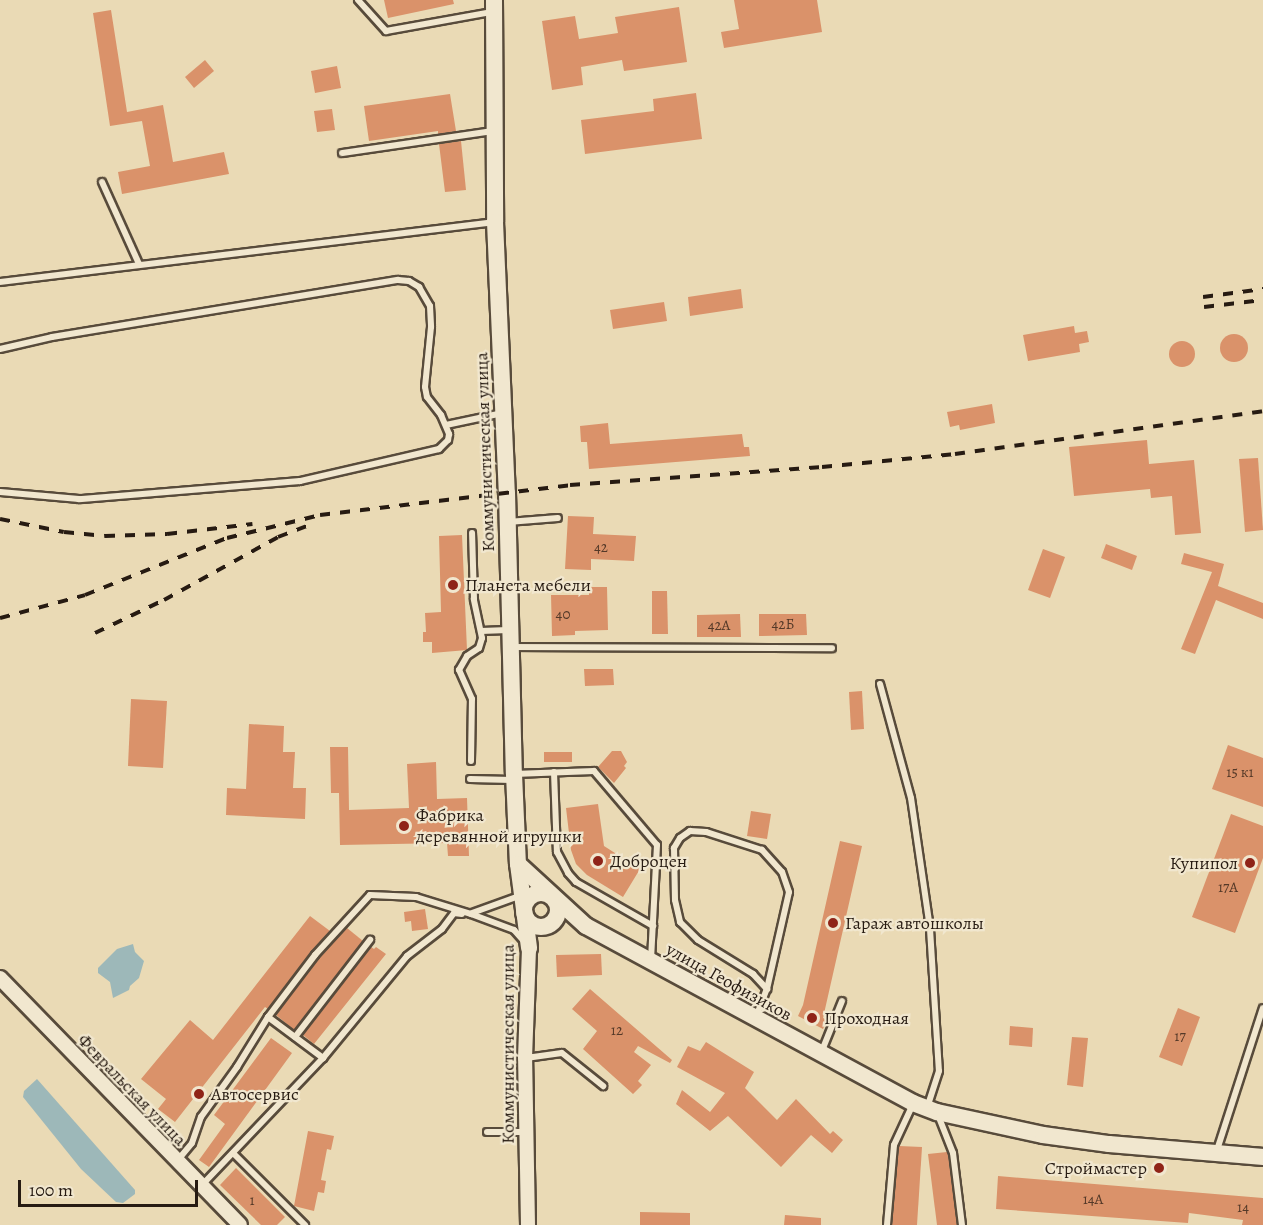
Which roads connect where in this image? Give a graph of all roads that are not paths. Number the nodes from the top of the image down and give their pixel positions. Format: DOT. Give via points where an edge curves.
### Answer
graph roads {
  1 [pos="358,0"];
  2 [pos="494,6"];
  3 [pos="496,131"];
  4 [pos="342,153"];
  5 [pos="102,182"];
  6 [pos="495,222"];
  7 [pos="139,264"];
  8 [pos="0,282"];
  9 [pos="0,349"];
  10 [pos="504,412"];
  11 [pos="446,425"];
  12 [pos="0,492"];
  13 [pos="558,518"];
  14 [pos="508,522"];
  15 [pos="472,532"];
  16 [pos="510,630"];
  17 [pos="481,631"];
  18 [pos="510,647"];
  19 [pos="832,648"];
  20 [pos="880,684"];
  21 [pos="471,761"];
  22 [pos="554,772"];
  23 [pos="514,777"];
  24 [pos="470,779"];
  25 [pos="518,864"];
  26 [pos="555,900"];
  27 [pos="523,903"];
  28 [pos="471,914"];
  29 [pos="549,925"];
  30 [pos="586,926"];
  31 [pos="653,926"];
  32 [pos="370,940"];
  33 [pos="529,948"];
  34 [pos="651,962"];
  35 [pos="0,978"];
  36 [pos="766,989"];
  37 [pos="842,1001"];
  38 [pos="1263,1008"];
  39 [pos="268,1017"];
  40 [pos="755,1018"];
  41 [pos="295,1037"];
  42 [pos="821,1054"];
  43 [pos="323,1058"];
  44 [pos="525,1058"];
  45 [pos="603,1086"];
  46 [pos="926,1108"];
  47 [pos="487,1132"];
  48 [pos="527,1132"];
  49 [pos="233,1153"];
  50 [pos="1216,1154"];
  51 [pos="1263,1157"];
  52 [pos="177,1162"];
  53 [pos="201,1186"];
  54 [pos="240,1225"];
  55 [pos="305,1225"];
  56 [pos="528,1225"];
  57 [pos="887,1225"];
  58 [pos="962,1225"];
  1 -- 2 [label="lane" via="386,31"];
  2 -- 3 [label="main road, Коммунистическая улица"];
  3 -- 4 [label="lane"];
  3 -- 6 [label="main road, Коммунистическая улица"];
  5 -- 7 [label="lane"];
  6 -- 7 [label="lane"];
  6 -- 10 [label="main road, Коммунистическая улица"];
  7 -- 8 [label="lane"];
  9 -- 11 [label="lane" via="52,337 410,281 419,287 430,306 425,387 427,397"];
  10 -- 11 [label="lane"];
  10 -- 14 [label="main road, Коммунистическая улица"];
  11 -- 12 [label="lane" via="448,440 440,449 300,481 79,499"];
  13 -- 14 [label="lane"];
  14 -- 16 [label="main road, Коммунистическая улица"];
  15 -- 17 [label="lane" via="474,599"];
  16 -- 17 [label="lane"];
  16 -- 18 [label="main road, Коммунистическая улица"];
  17 -- 21 [label="lane" via="479,648 467,656 459,670 472,699"];
  18 -- 19 [label="lane"];
  18 -- 23 [label="main road, Коммунистическая улица"];
  20 -- 46 [label="lane" via="911,798 930,929 939,1071"];
  22 -- 23 [label="lane"];
  22 -- 31 [label="lane" via="557,852 568,873 576,882"];
  22 -- 31 [label="lane" via="594,771 657,845"];
  23 -- 24 [label="lane"];
  23 -- 25 [label="main road, Коммунистическая улица"];
  25 -- 26 [label="main road, улица Геофизиков"];
  25 -- 27 [label="main road, Коммунистическая улица"];
  26 -- 27 [label="main road" via="546,893 535,893"];
  26 -- 29 [label="main road" via="558,912"];
  26 -- 30 [label="main road, улица Геофизиков"];
  27 -- 28 [label="lane"];
  27 -- 29 [label="main road" via="531,924"];
  27 -- 33 [label="main road, Коммунистическая улица"];
  28 -- 33 [label="lane" via="514,930"];
  28 -- 39 [label="lane" via="416,897 370,895 315,956"];
  28 -- 43 [label="lane" via="454,914 442,929 407,956"];
  29 -- 30 [label="main road" via="564,922"];
  29 -- 33 [label="main road" via="537,933"];
  30 -- 34 [label="main road, улица Геофизиков"];
  31 -- 34 [label="lane"];
  32 -- 41 [label="lane"];
  33 -- 44 [label="street, Коммунистическая улица"];
  34 -- 40 [label="main road, улица Геофизиков"];
  35 -- 52 [label="street, Февральская улица"];
  36 -- 36 [label="lane" via="753,974 698,940 680,922 675,900 674,848 690,831 706,832 762,850 782,872 789,892"];
  36 -- 40 [label="lane"];
  37 -- 42 [label="lane"];
  38 -- 50 [label="lane"];
  39 -- 41 [label="lane"];
  39 -- 52 [label="lane" via="201,1117 192,1143"];
  40 -- 42 [label="main road, улица Геофизиков"];
  41 -- 43 [label="lane"];
  42 -- 46 [label="main road, улица Геофизиков"];
  43 -- 49 [label="lane"];
  44 -- 45 [label="lane" via="562,1053"];
  44 -- 48 [label="street, Коммунистическая улица"];
  46 -- 50 [label="main road, улица Геофизиков" via="1043,1135"];
  46 -- 57 [label="lane" via="894,1145"];
  46 -- 58 [label="lane" via="953,1153"];
  47 -- 48 [label="lane"];
  48 -- 56 [label="street, Коммунистическая улица"];
  49 -- 53 [label="lane"];
  49 -- 55 [label="lane"];
  50 -- 51 [label="main road, улица Геофизиков"];
  52 -- 53 [label="street, Февральская улица"];
  53 -- 54 [label="street, Февральская улица"];
}
